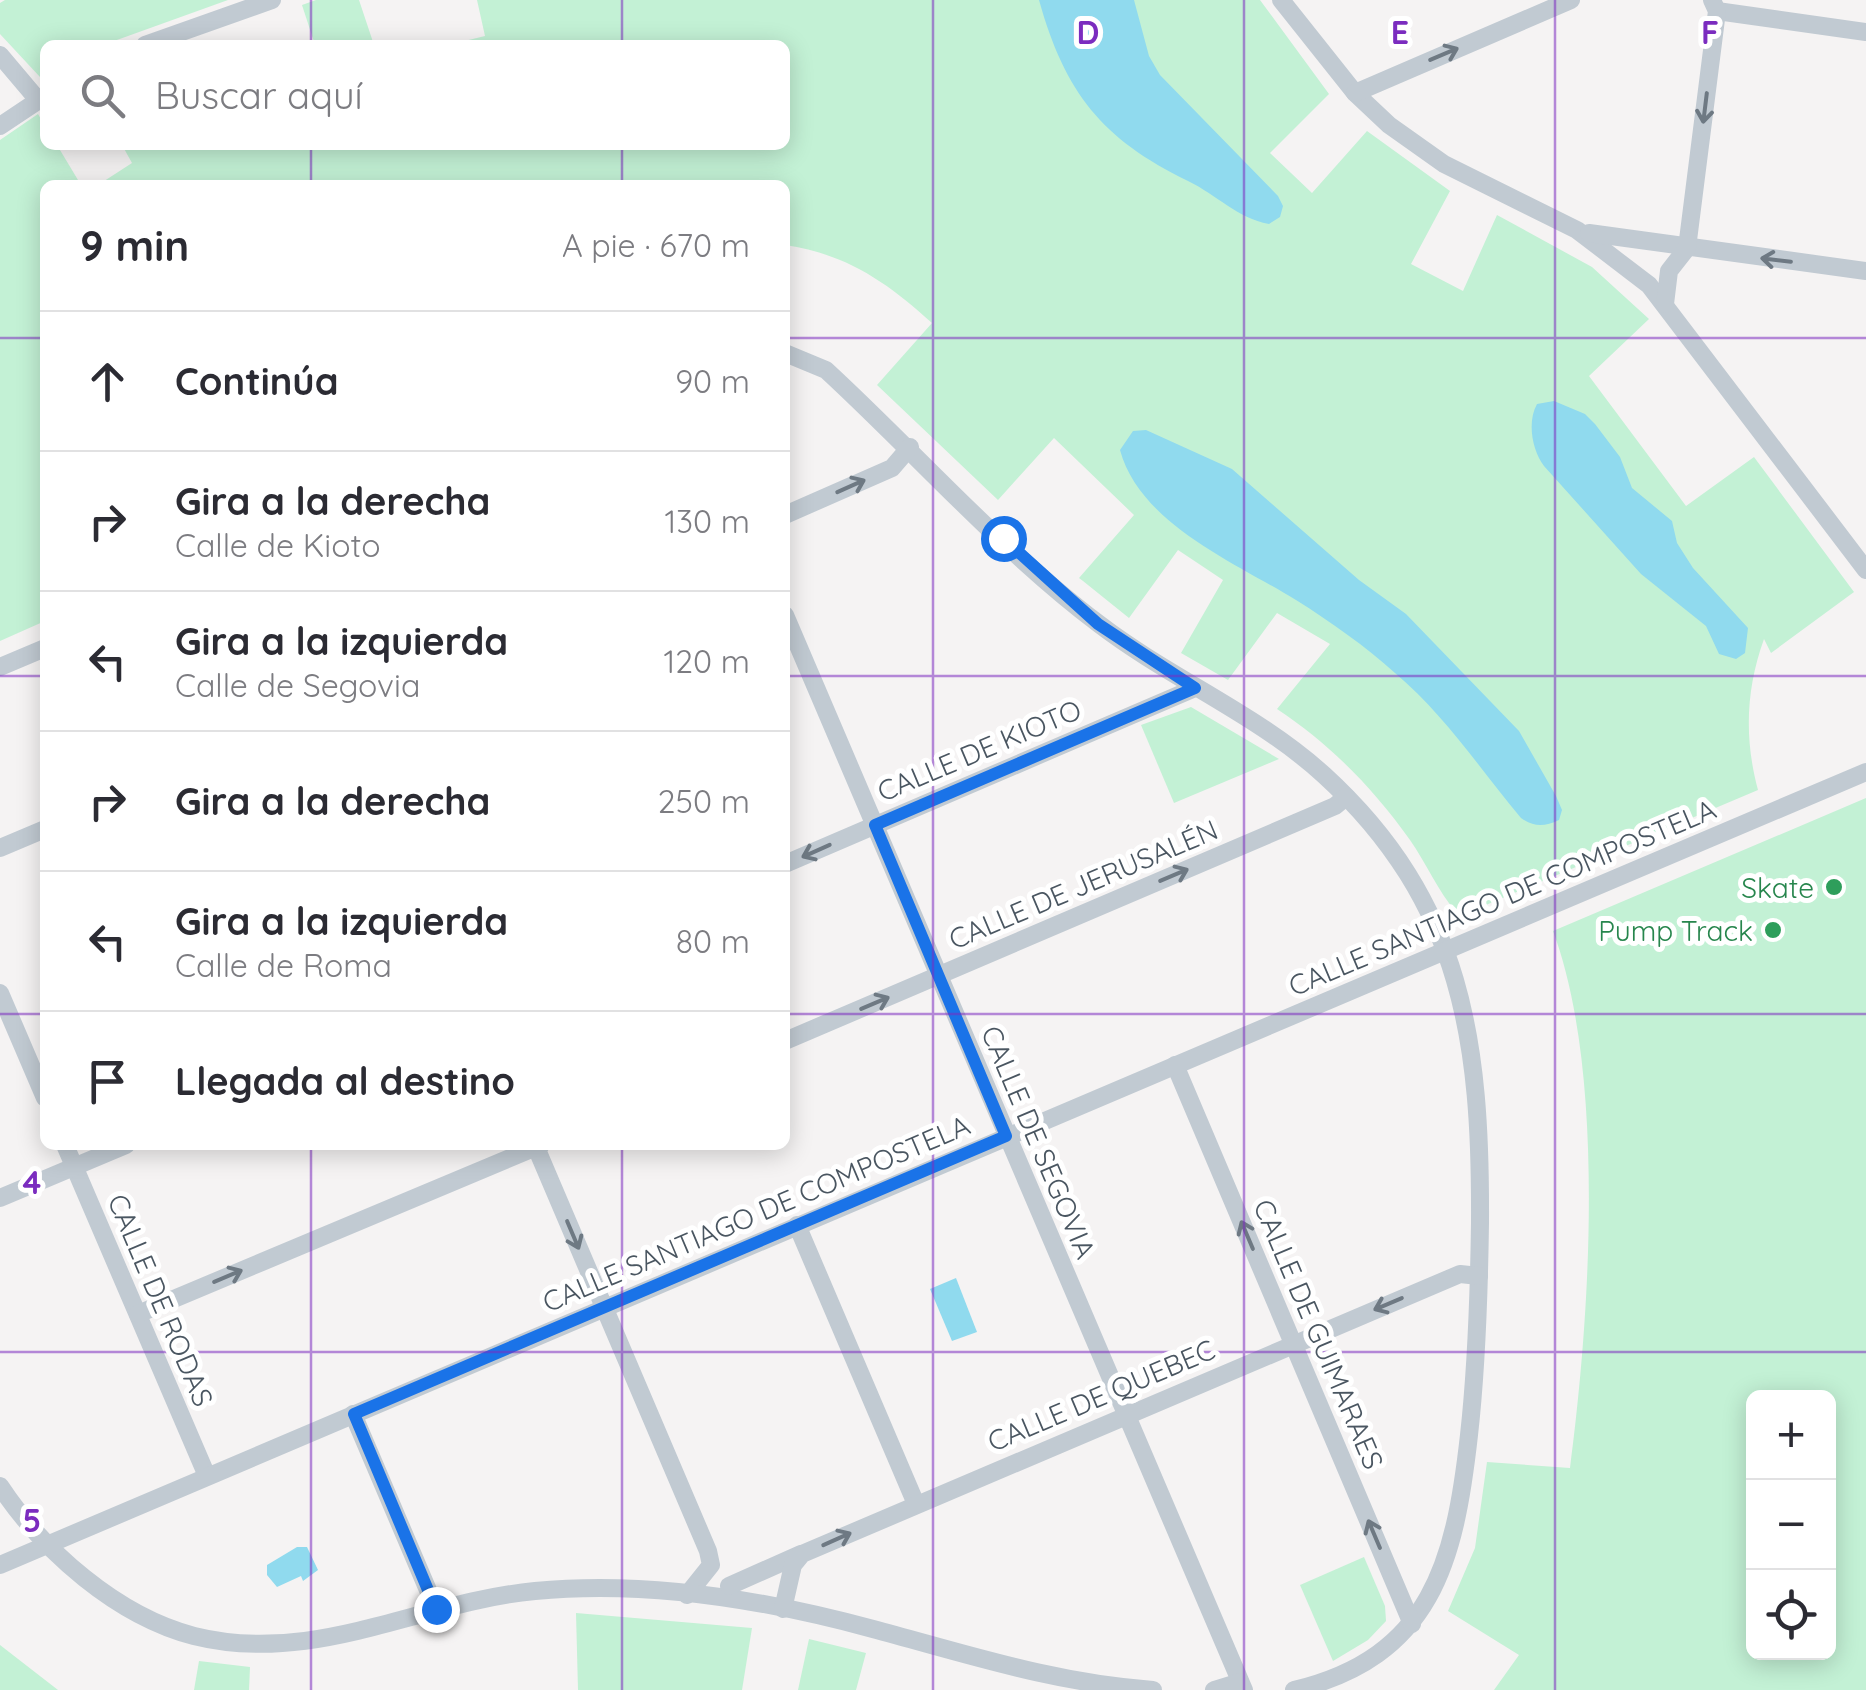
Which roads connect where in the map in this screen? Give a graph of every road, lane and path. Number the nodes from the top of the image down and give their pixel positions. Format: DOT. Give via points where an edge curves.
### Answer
graph roads {
  1 [pos="272,0"];
  2 [pos="1281,0"];
  3 [pos="1570,0"];
  4 [pos="1714,6"];
  5 [pos="1866,32"];
  6 [pos="159,40"];
  7 [pos="0,54"];
  8 [pos="1355,93"];
  9 [pos="40,96"];
  10 [pos="40,99"];
  11 [pos="0,126"];
  12 [pos="1577,230"];
  13 [pos="1687,248"];
  14 [pos="1866,272"];
  15 [pos="1665,304"];
  16 [pos="790,355"];
  17 [pos="910,448"];
  18 [pos="790,513"];
  19 [pos="1866,570"];
  20 [pos="790,627"];
  21 [pos="40,650"];
  22 [pos="0,666"];
  23 [pos="1195,688"];
  24 [pos="1866,772"];
  25 [pos="1346,797"];
  26 [pos="875,825"];
  27 [pos="40,831"];
  28 [pos="0,848"];
  29 [pos="790,862"];
  30 [pos="1448,951"];
  31 [pos="938,976"];
  32 [pos="0,993"];
  33 [pos="790,1039"];
  34 [pos="1176,1065"];
  35 [pos="40,1086"];
  36 [pos="1006,1136"];
  37 [pos="67,1150"];
  38 [pos="114,1150"];
  39 [pos="528,1150"];
  40 [pos="539,1150"];
  41 [pos="73,1167"];
  42 [pos="0,1198"];
  43 [pos="798,1226"];
  44 [pos="1479,1276"];
  45 [pos="604,1308"];
  46 [pos="138,1314"];
  47 [pos="1293,1343"];
  48 [pos="354,1414"];
  49 [pos="1126,1416"];
  50 [pos="207,1476"];
  51 [pos="0,1486"];
  52 [pos="916,1504"];
  53 [pos="48,1544"];
  54 [pos="802,1554"];
  55 [pos="0,1565"];
  56 [pos="711,1565"];
  57 [pos="733,1593"];
  58 [pos="687,1594"];
  59 [pos="436,1609"];
  60 [pos="783,1609"];
  61 [pos="1412,1624"];
  62 [pos="1242,1686"];
  63 [pos="1153,1690"];
  64 [pos="1214,1690"];
  65 [pos="1294,1690"];
  1 -- 6 [label="street"];
  2 -- 8 [label="street"];
  8 -- 3 [label="street, one-way"];
  4 -- 5 [label="street"];
  4 -- 13 [label="street, one-way"];
  7 -- 9 [label="street"];
  8 -- 12 [label="street" via="1444,164"];
  10 -- 11 [label="street"];
  12 -- 13 [label="street"];
  12 -- 15 [label="street" via="1616,256"];
  14 -- 13 [label="street, one-way"];
  13 -- 15 [label="street" via="1669,271"];
  15 -- 19 [label="street"];
  16 -- 17 [label="street" via="826,370"];
  18 -- 17 [label="street, one-way" via="892,468"];
  17 -- 23 [label="street" via="1078,608"];
  20 -- 26 [label="street, CALLE DE SEGOVIA"];
  21 -- 22 [label="street"];
  23 -- 25 [label="street" via="1303,756"];
  23 -- 26 [label="street, CALLE DE KIOTO"];
  24 -- 30 [label="street, CALLE SANTIAGO DE COMPOSTELA"];
  25 -- 30 [label="street" via="1397,860"];
  31 -- 25 [label="street, CALLE DE JERUSALÉN, one-way"];
  26 -- 29 [label="street, CALLE DE KIOTO, one-way"];
  26 -- 31 [label="street, CALLE DE SEGOVIA"];
  27 -- 28 [label="street"];
  30 -- 34 [label="street, CALLE SANTIAGO DE COMPOSTELA"];
  30 -- 44 [label="street" via="1470,1026 1477,1086"];
  33 -- 31 [label="street, CALLE DE JERUSALÉN, one-way"];
  31 -- 36 [label="street, CALLE DE SEGOVIA"];
  32 -- 35 [label="street"];
  34 -- 36 [label="street, CALLE SANTIAGO DE COMPOSTELA"];
  47 -- 34 [label="street, CALLE DE GUIMARAES, one-way"];
  36 -- 43 [label="street, CALLE SANTIAGO DE COMPOSTELA"];
  36 -- 49 [label="street, CALLE DE SEGOVIA"];
  37 -- 41 [label="street, CALLE DE RODAS"];
  38 -- 41 [label="street"];
  46 -- 39 [label="street, one-way"];
  40 -- 45 [label="street, one-way"];
  41 -- 42 [label="street"];
  41 -- 46 [label="street, CALLE DE RODAS"];
  43 -- 45 [label="street, CALLE SANTIAGO DE COMPOSTELA"];
  43 -- 52 [label="street"];
  44 -- 47 [label="street, CALLE DE QUEBEC, one-way" via="1460,1274"];
  44 -- 61 [label="street" via="1472,1409 1454,1542 1436,1589"];
  45 -- 48 [label="street, CALLE SANTIAGO DE COMPOSTELA"];
  45 -- 56 [label="street"];
  46 -- 50 [label="street, CALLE DE RODAS"];
  47 -- 49 [label="street, CALLE DE QUEBEC"];
  61 -- 47 [label="street, CALLE DE GUIMARAES, one-way"];
  48 -- 50 [label="street, CALLE SANTIAGO DE COMPOSTELA"];
  48 -- 59 [label="street"];
  49 -- 52 [label="street, CALLE DE QUEBEC"];
  49 -- 62 [label="street, CALLE DE SEGOVIA"];
  50 -- 53 [label="street, CALLE SANTIAGO DE COMPOSTELA"];
  51 -- 53 [label="street"];
  54 -- 52 [label="street, CALLE DE QUEBEC, one-way"];
  53 -- 55 [label="street, CALLE SANTIAGO DE COMPOSTELA"];
  53 -- 59 [label="street" via="108,1596 207,1638 314,1642"];
  54 -- 57 [label="street, CALLE DE QUEBEC"];
  54 -- 60 [label="street"];
  56 -- 57 [label="street"];
  56 -- 58 [label="street"];
  57 -- 58 [label="street"];
  57 -- 60 [label="street"];
  58 -- 59 [label="street" via="550,1590"];
  60 -- 63 [label="street" via="1021,1672"];
  61 -- 65 [label="street" via="1378,1656 1334,1680"];
  62 -- 64 [label="street"];
}
